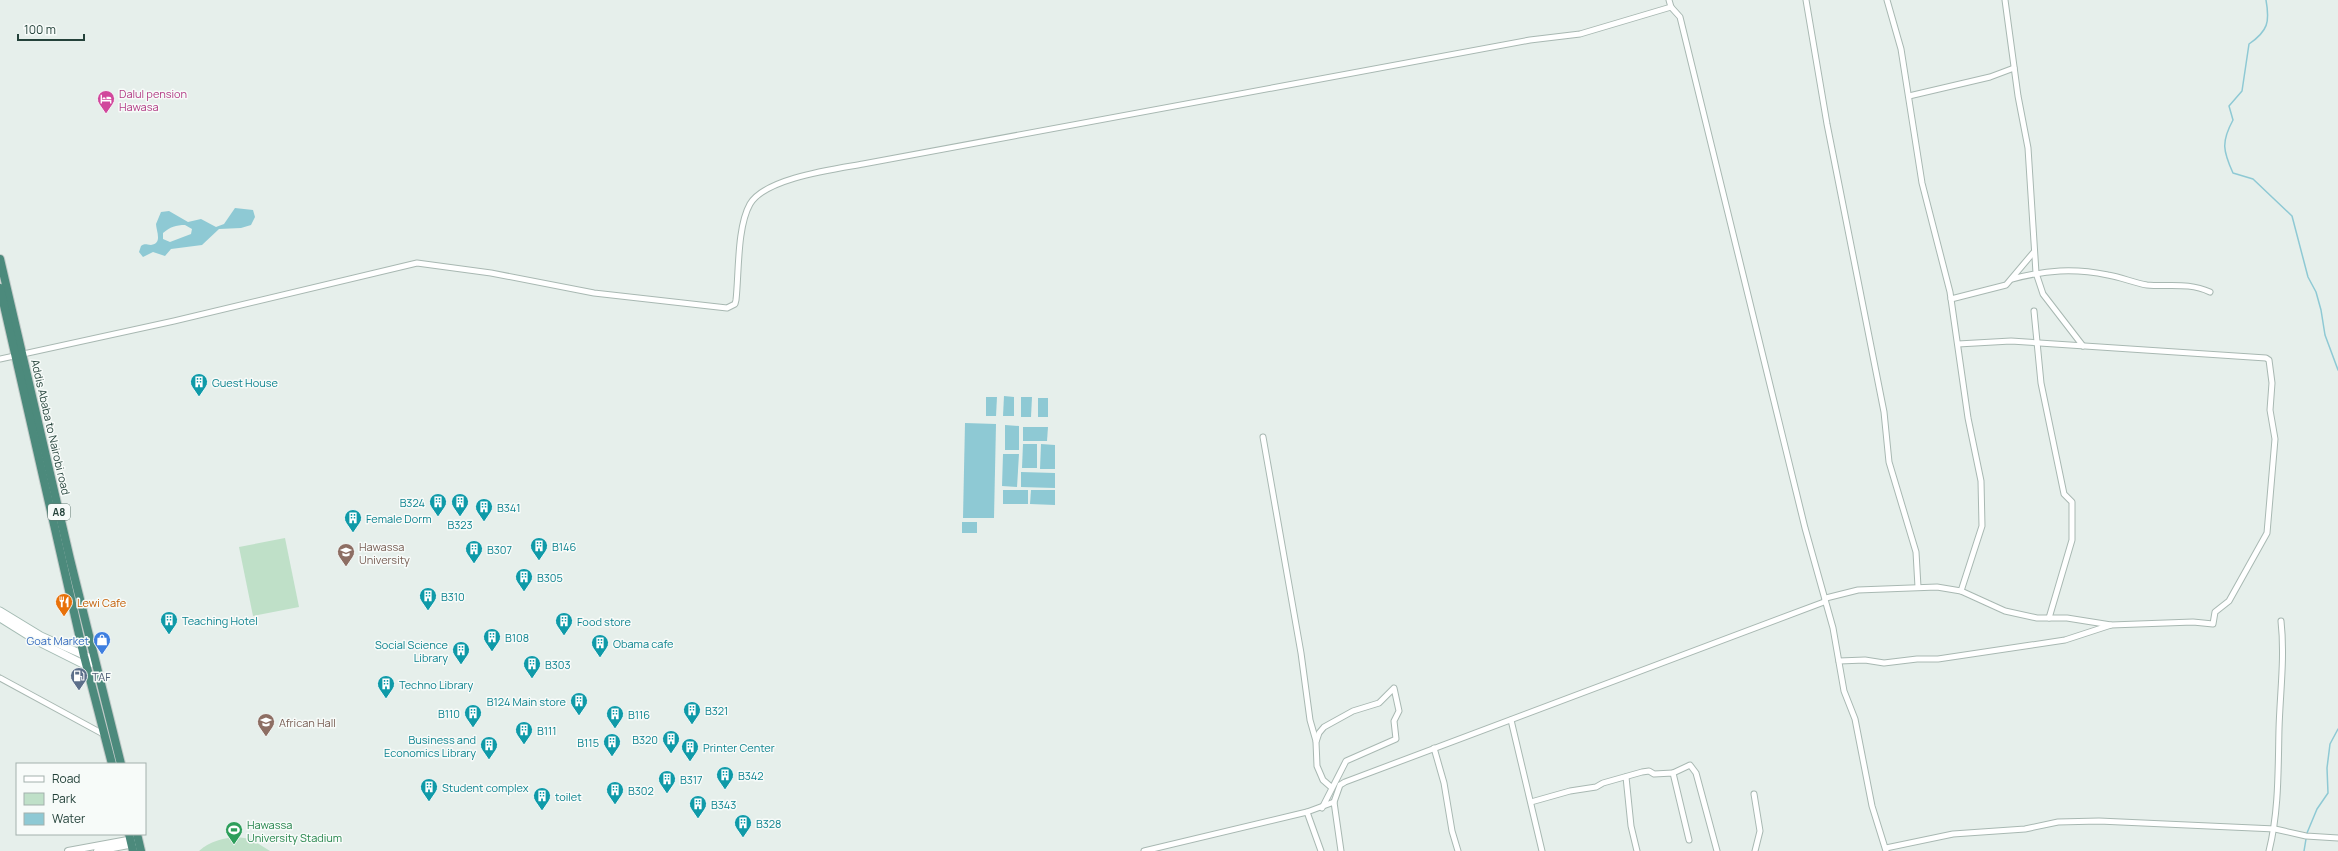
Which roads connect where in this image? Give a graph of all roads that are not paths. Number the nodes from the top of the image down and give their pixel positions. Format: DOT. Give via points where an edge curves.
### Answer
graph roads {
  1 [pos="1669,0"];
  2 [pos="1806,0"];
  3 [pos="1887,0"];
  4 [pos="2005,0"];
  5 [pos="1671,7"];
  6 [pos="2014,68"];
  7 [pos="1910,96"];
  8 [pos="2033,253"];
  9 [pos="0,259"];
  10 [pos="2036,273"];
  11 [pos="2012,279"];
  12 [pos="0,288"];
  13 [pos="2210,292"];
  14 [pos="1951,300"];
  15 [pos="2034,311"];
  16 [pos="2037,342"];
  17 [pos="1958,344"];
  18 [pos="2083,346"];
  19 [pos="19,355"];
  20 [pos="0,359"];
  21 [pos="1263,438"];
  22 [pos="1918,588"];
  23 [pos="1961,591"];
  24 [pos="1824,602"];
  25 [pos="0,611"];
  26 [pos="0,618"];
  27 [pos="2049,618"];
  28 [pos="2282,621"];
  29 [pos="2111,624"];
  30 [pos="39,638"];
  31 [pos="84,656"];
  32 [pos="95,660"];
  33 [pos="1839,661"];
  34 [pos="86,666"];
  35 [pos="0,679"];
  36 [pos="1511,720"];
  37 [pos="105,735"];
  38 [pos="1316,742"];
  39 [pos="1434,748"];
  40 [pos="112,763"];
  41 [pos="121,763"];
  42 [pos="1673,773"];
  43 [pos="1626,777"];
  44 [pos="1331,787"];
  45 [pos="1754,794"];
  46 [pos="1334,802"];
  47 [pos="1531,802"];
  48 [pos="1322,808"];
  49 [pos="1307,812"];
  50 [pos="2275,829"];
  51 [pos="2338,838"];
  52 [pos="1688,840"];
  53 [pos="135,842"];
  54 [pos="87,849"];
  55 [pos="1886,850"];
  56 [pos="68,851"];
  57 [pos="97,851"];
  58 [pos="1144,851"];
  59 [pos="1321,851"];
  60 [pos="1341,851"];
  61 [pos="1458,851"];
  62 [pos="1542,851"];
  63 [pos="1637,851"];
  64 [pos="1717,851"];
  65 [pos="1755,851"];
  66 [pos="2269,851"];
  1 -- 5 [label="street"];
  2 -- 22 [label="street" via="1827,124 1882,404 1889,462 1916,552"];
  3 -- 7 [label="street" via="1901,49"];
  4 -- 6 [label="street"];
  5 -- 19 [label="street" via="1580,34 1530,40 823,171 783,183 760,192 749,205 743,226 736,300 735,304 727,308 594,293 491,273 417,263"];
  5 -- 24 [label="street" via="1680,17"];
  6 -- 7 [label="street" via="1990,77"];
  6 -- 8 [label="street" via="2028,148"];
  7 -- 14 [label="street" via="1922,183 1943,259"];
  8 -- 10 [label="street"];
  8 -- 11 [label="street"];
  9 -- 19 [label="highway, Addis Ababa to Nairobi road / A8"];
  10 -- 11 [label="street"];
  10 -- 13 [label="street" via="2084,271 2122,277 2145,284 2187,284"];
  10 -- 18 [label="street" via="2043,294"];
  11 -- 14 [label="street" via="2000,287"];
  12 -- 19 [label="highway, Addis Ababa to Nairobi road / A8"];
  14 -- 17 [label="street"];
  15 -- 16 [label="street"];
  16 -- 17 [label="street"];
  16 -- 18 [label="street"];
  16 -- 27 [label="street" via="2042,383 2064,494 2072,502 2072,540"];
  17 -- 23 [label="street" via="1968,418 1981,481 1983,513 1978,543"];
  18 -- 29 [label="street" via="2266,358 2270,363 2270,410 2275,453 2267,533 2229,601 2215,612 2213,624"];
  19 -- 20 [label="street"];
  19 -- 31 [label="highway, Addis Ababa to Nairobi road / A8"];
  19 -- 32 [label="highway, Addis Ababa to Nairobi road / A8"];
  21 -- 38 [label="street" via="1301,652 1310,720"];
  22 -- 23 [label="street"];
  22 -- 24 [label="street" via="1858,590 1826,598"];
  23 -- 27 [label="street" via="2005,611"];
  24 -- 33 [label="street" via="1833,628"];
  24 -- 36 [label="street"];
  25 -- 30 [label="main road"];
  26 -- 30 [label="main road"];
  27 -- 29 [label="street" via="2075,618"];
  28 -- 50 [label="street" via="2284,646"];
  29 -- 33 [label="street" via="2065,640 1958,656 1884,663 1865,660"];
  30 -- 31 [label="main road"];
  30 -- 34 [label="main road"];
  31 -- 32 [label="main road"];
  31 -- 34 [label="highway, Addis Ababa to Nairobi road / A8"];
  32 -- 34 [label="main road"];
  32 -- 41 [label="highway, Addis Ababa to Nairobi road / A8"];
  33 -- 55 [label="street" via="1844,691 1855,719 1872,806"];
  34 -- 37 [label="highway, Addis Ababa to Nairobi road / A8"];
  35 -- 37 [label="street"];
  36 -- 39 [label="street"];
  36 -- 47 [label="street"];
  37 -- 40 [label="highway, Addis Ababa to Nairobi road / A8"];
  38 -- 44 [label="street" via="1318,766 1323,780"];
  38 -- 44 [label="street" via="1324,727 1353,711 1379,703 1394,688 1399,711 1394,721 1396,739 1346,760"];
  39 -- 46 [label="street" via="1345,782 1340,785"];
  39 -- 61 [label="street"];
  42 -- 43 [label="street" via="1649,772"];
  42 -- 52 [label="street"];
  42 -- 64 [label="street" via="1690,765 1696,773"];
  43 -- 47 [label="street" via="1603,782 1596,787"];
  43 -- 63 [label="street" via="1631,826"];
  44 -- 48 [label="street"];
  45 -- 65 [label="street" via="1760,831"];
  46 -- 48 [label="street"];
  46 -- 60 [label="street"];
  47 -- 62 [label="street"];
  48 -- 49 [label="street"];
  49 -- 58 [label="street"];
  49 -- 59 [label="street"];
  50 -- 51 [label="street" via="2306,836"];
  50 -- 55 [label="street" via="2099,821 2064,822 2024,829 1953,834"];
  50 -- 66 [label="street"];
  53 -- 54 [label="street"];
  53 -- 57 [label="street"];
  54 -- 56 [label="street"];
}
